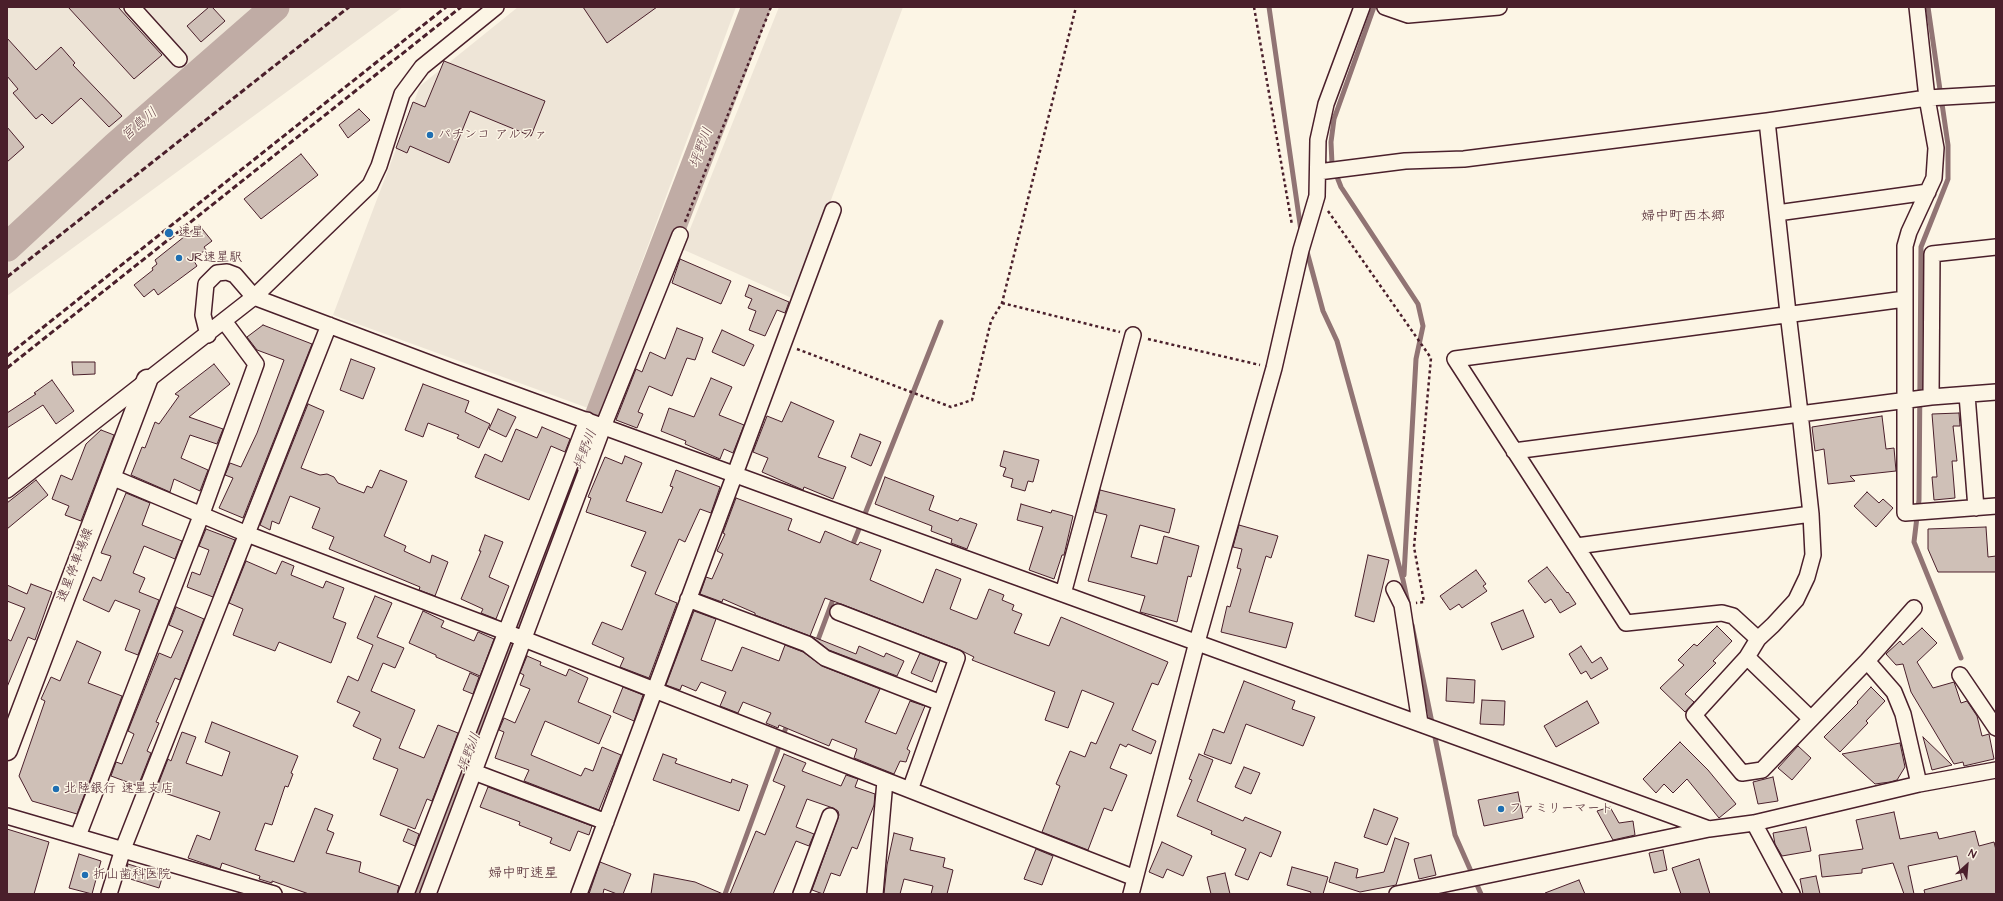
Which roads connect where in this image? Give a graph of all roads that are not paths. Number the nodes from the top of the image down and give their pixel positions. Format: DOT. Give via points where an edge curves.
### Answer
graph roads {
  1 [pos="132,7"];
  2 [pos="496,7"];
  3 [pos="1362,7"];
  4 [pos="1385,7"];
  5 [pos="1499,7"];
  6 [pos="1917,7"];
  7 [pos="1479,8"];
  8 [pos="179,59"];
  9 [pos="1996,94"];
  10 [pos="1927,98"];
  11 [pos="1767,121"];
  12 [pos="1318,172"];
  13 [pos="1928,192"];
  14 [pos="833,210"];
  15 [pos="1777,213"];
  16 [pos="680,235"];
  17 [pos="1996,247"];
  18 [pos="254,297"];
  19 [pos="1905,299"];
  20 [pos="1788,313"];
  21 [pos="224,322"];
  22 [pos="330,325"];
  23 [pos="208,335"];
  24 [pos="1133,335"];
  25 [pos="146,380"];
  26 [pos="1996,392"];
  27 [pos="1967,395"];
  28 [pos="1931,397"];
  29 [pos="1906,400"];
  30 [pos="1800,413"];
  31 [pos="587,420"];
  32 [pos="603,427"];
  33 [pos="1514,451"];
  34 [pos="109,476"];
  35 [pos="734,476"];
  36 [pos="7,490"];
  37 [pos="1996,506"];
  38 [pos="1976,508"];
  39 [pos="1811,514"];
  40 [pos="201,516"];
  41 [pos="247,534"];
  42 [pos="1578,546"];
  43 [pos="1394,589"];
  44 [pos="1063,594"];
  45 [pos="688,599"];
  46 [pos="1914,608"];
  47 [pos="838,612"];
  48 [pos="505,631"];
  49 [pos="524,638"];
  50 [pos="1758,639"];
  51 [pos="1197,642"];
  52 [pos="1747,657"];
  53 [pos="1867,661"];
  54 [pos="1960,675"];
  55 [pos="656,690"];
  56 [pos="941,703"];
  57 [pos="1810,718"];
  58 [pos="1424,724"];
  59 [pos="1996,728"];
  60 [pos="7,750"];
  61 [pos="1996,770"];
  62 [pos="474,772"];
  63 [pos="885,780"];
  64 [pos="1919,784"];
  65 [pos="910,790"];
  66 [pos="7,816"];
  67 [pos="830,816"];
  68 [pos="606,822"];
  69 [pos="1754,823"];
  70 [pos="1709,829"];
  71 [pos="78,836"];
  72 [pos="123,849"];
  73 [pos="1135,878"];
  74 [pos="243,890"];
  75 [pos="109,894"];
  76 [pos="274,894"];
  77 [pos="406,894"];
  78 [pos="428,894"];
  79 [pos="579,894"];
  80 [pos="801,894"];
  81 [pos="875,894"];
  82 [pos="1131,894"];
  83 [pos="1397,894"];
  84 [pos="1792,894"];
  1 -- 8 [label="street"];
  2 -- 18 [label="street" via="422,67 402,94 379,166 370,185"];
  3 -- 12 [label="street" via="1326,104 1318,140"];
  4 -- 7 [label="street" via="1408,15"];
  5 -- 7 [label="street"];
  6 -- 10 [label="street"];
  9 -- 10 [label="street"];
  10 -- 11 [label="street"];
  10 -- 13 [label="street" via="1936,148 1934,178"];
  11 -- 12 [label="street" via="1464,159 1405,161"];
  11 -- 15 [label="street"];
  12 -- 51 [label="street" via="1317,196 1301,250 1274,368"];
  13 -- 15 [label="street"];
  13 -- 19 [label="street" via="1909,232 1906,246"];
  14 -- 35 [label="street"];
  15 -- 20 [label="street"];
  16 -- 32 [label="street"];
  17 -- 28 [label="street" via="1932,254"];
  18 -- 21 [label="street"];
  18 -- 22 [label="street"];
  18 -- 23 [label="street" via="236,275 227,272 217,273 210,278 203,298 203,314"];
  19 -- 20 [label="street"];
  19 -- 29 [label="street"];
  20 -- 30 [label="street"];
  20 -- 33 [label="street" via="1455,358"];
  21 -- 23 [label="street"];
  21 -- 40 [label="street" via="256,364"];
  22 -- 31 [label="street"];
  22 -- 41 [label="street"];
  23 -- 25 [label="street"];
  24 -- 44 [label="street"];
  25 -- 34 [label="main road, 速星停車場線"];
  25 -- 36 [label="street"];
  26 -- 27 [label="street"];
  27 -- 28 [label="street"];
  27 -- 38 [label="street"];
  28 -- 29 [label="street"];
  29 -- 30 [label="street"];
  29 -- 38 [label="street" via="1905,513"];
  30 -- 33 [label="street"];
  30 -- 39 [label="street"];
  31 -- 32 [label="street"];
  31 -- 48 [label="street"];
  32 -- 35 [label="street"];
  32 -- 49 [label="street"];
  33 -- 42 [label="street"];
  34 -- 40 [label="street"];
  34 -- 60 [label="main road, 速星停車場線"];
  35 -- 44 [label="street"];
  35 -- 45 [label="street"];
  37 -- 38 [label="street"];
  39 -- 42 [label="street"];
  39 -- 50 [label="street" via="1813,555 1807,577 1796,600"];
  40 -- 41 [label="street"];
  40 -- 71 [label="street"];
  41 -- 48 [label="street"];
  41 -- 72 [label="street"];
  42 -- 50 [label="street" via="1626,623 1722,613 1733,616"];
  43 -- 58 [label="street" via="1402,605"];
  44 -- 51 [label="street"];
  45 -- 55 [label="street"];
  45 -- 56 [label="street" via="807,644 824,658"];
  46 -- 53 [label="street"];
  47 -- 56 [label="street" via="957,658"];
  48 -- 49 [label="street"];
  48 -- 77 [label="street"];
  49 -- 55 [label="street"];
  49 -- 62 [label="street"];
  50 -- 52 [label="street"];
  51 -- 58 [label="street"];
  51 -- 73 [label="street"];
  52 -- 57 [label="street"];
  52 -- 57 [label="street" via="1694,715 1742,773 1762,770"];
  53 -- 57 [label="street"];
  53 -- 64 [label="street" via="1894,692 1903,714"];
  54 -- 59 [label="street"];
  55 -- 63 [label="street"];
  55 -- 68 [label="street"];
  56 -- 65 [label="street"];
  58 -- 70 [label="street"];
  61 -- 64 [label="street"];
  62 -- 68 [label="street"];
  62 -- 78 [label="street"];
  63 -- 65 [label="street"];
  63 -- 81 [label="street"];
  64 -- 69 [label="street"];
  65 -- 73 [label="street"];
  66 -- 71 [label="street"];
  67 -- 80 [label="street"];
  68 -- 79 [label="street"];
  69 -- 70 [label="street"];
  69 -- 84 [label="street"];
  70 -- 83 [label="street"];
  71 -- 72 [label="street"];
  72 -- 74 [label="street"];
  72 -- 75 [label="street"];
  73 -- 82 [label="street"];
  74 -- 76 [label="street"];
}
